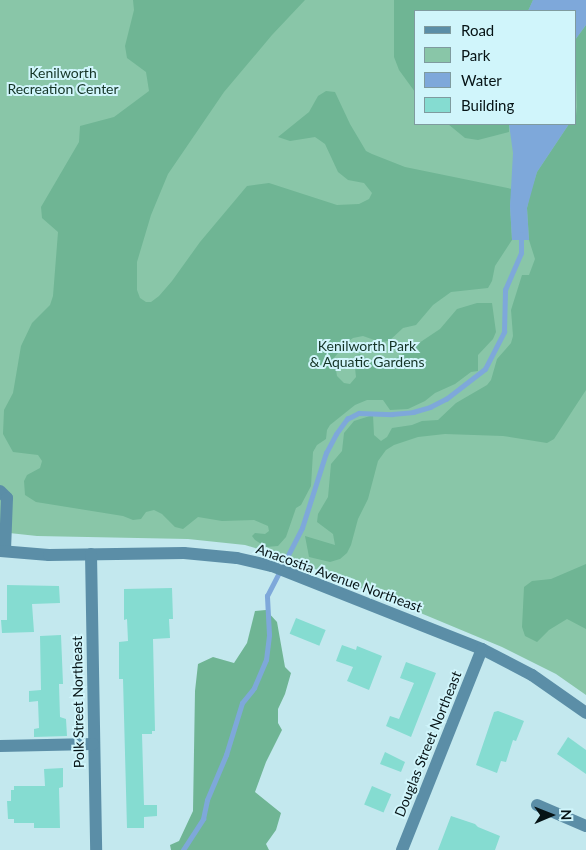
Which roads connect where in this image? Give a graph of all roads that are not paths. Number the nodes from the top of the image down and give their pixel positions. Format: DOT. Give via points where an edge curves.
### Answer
graph roads {
  1 [pos="0,491"];
  2 [pos="3,551"];
  3 [pos="91,554"];
  4 [pos="482,649"];
  5 [pos="586,712"];
  6 [pos="94,744"];
  7 [pos="0,746"];
  8 [pos="536,805"];
  9 [pos="586,826"];
  10 [pos="96,850"];
  11 [pos="402,850"];
  1 -- 2 [label="street" via="7,498"];
  2 -- 3 [label="street, Anacostia Avenue Northeast"];
  3 -- 4 [label="street, Anacostia Avenue Northeast" via="207,554 272,566"];
  3 -- 6 [label="street, Polk Street Northeast"];
  4 -- 5 [label="street, Anacostia Avenue Northeast" via="532,675"];
  4 -- 11 [label="street, Douglas Street Northeast"];
  6 -- 7 [label="street"];
  6 -- 10 [label="street, Polk Street Northeast"];
  8 -- 9 [label="street"];
}
